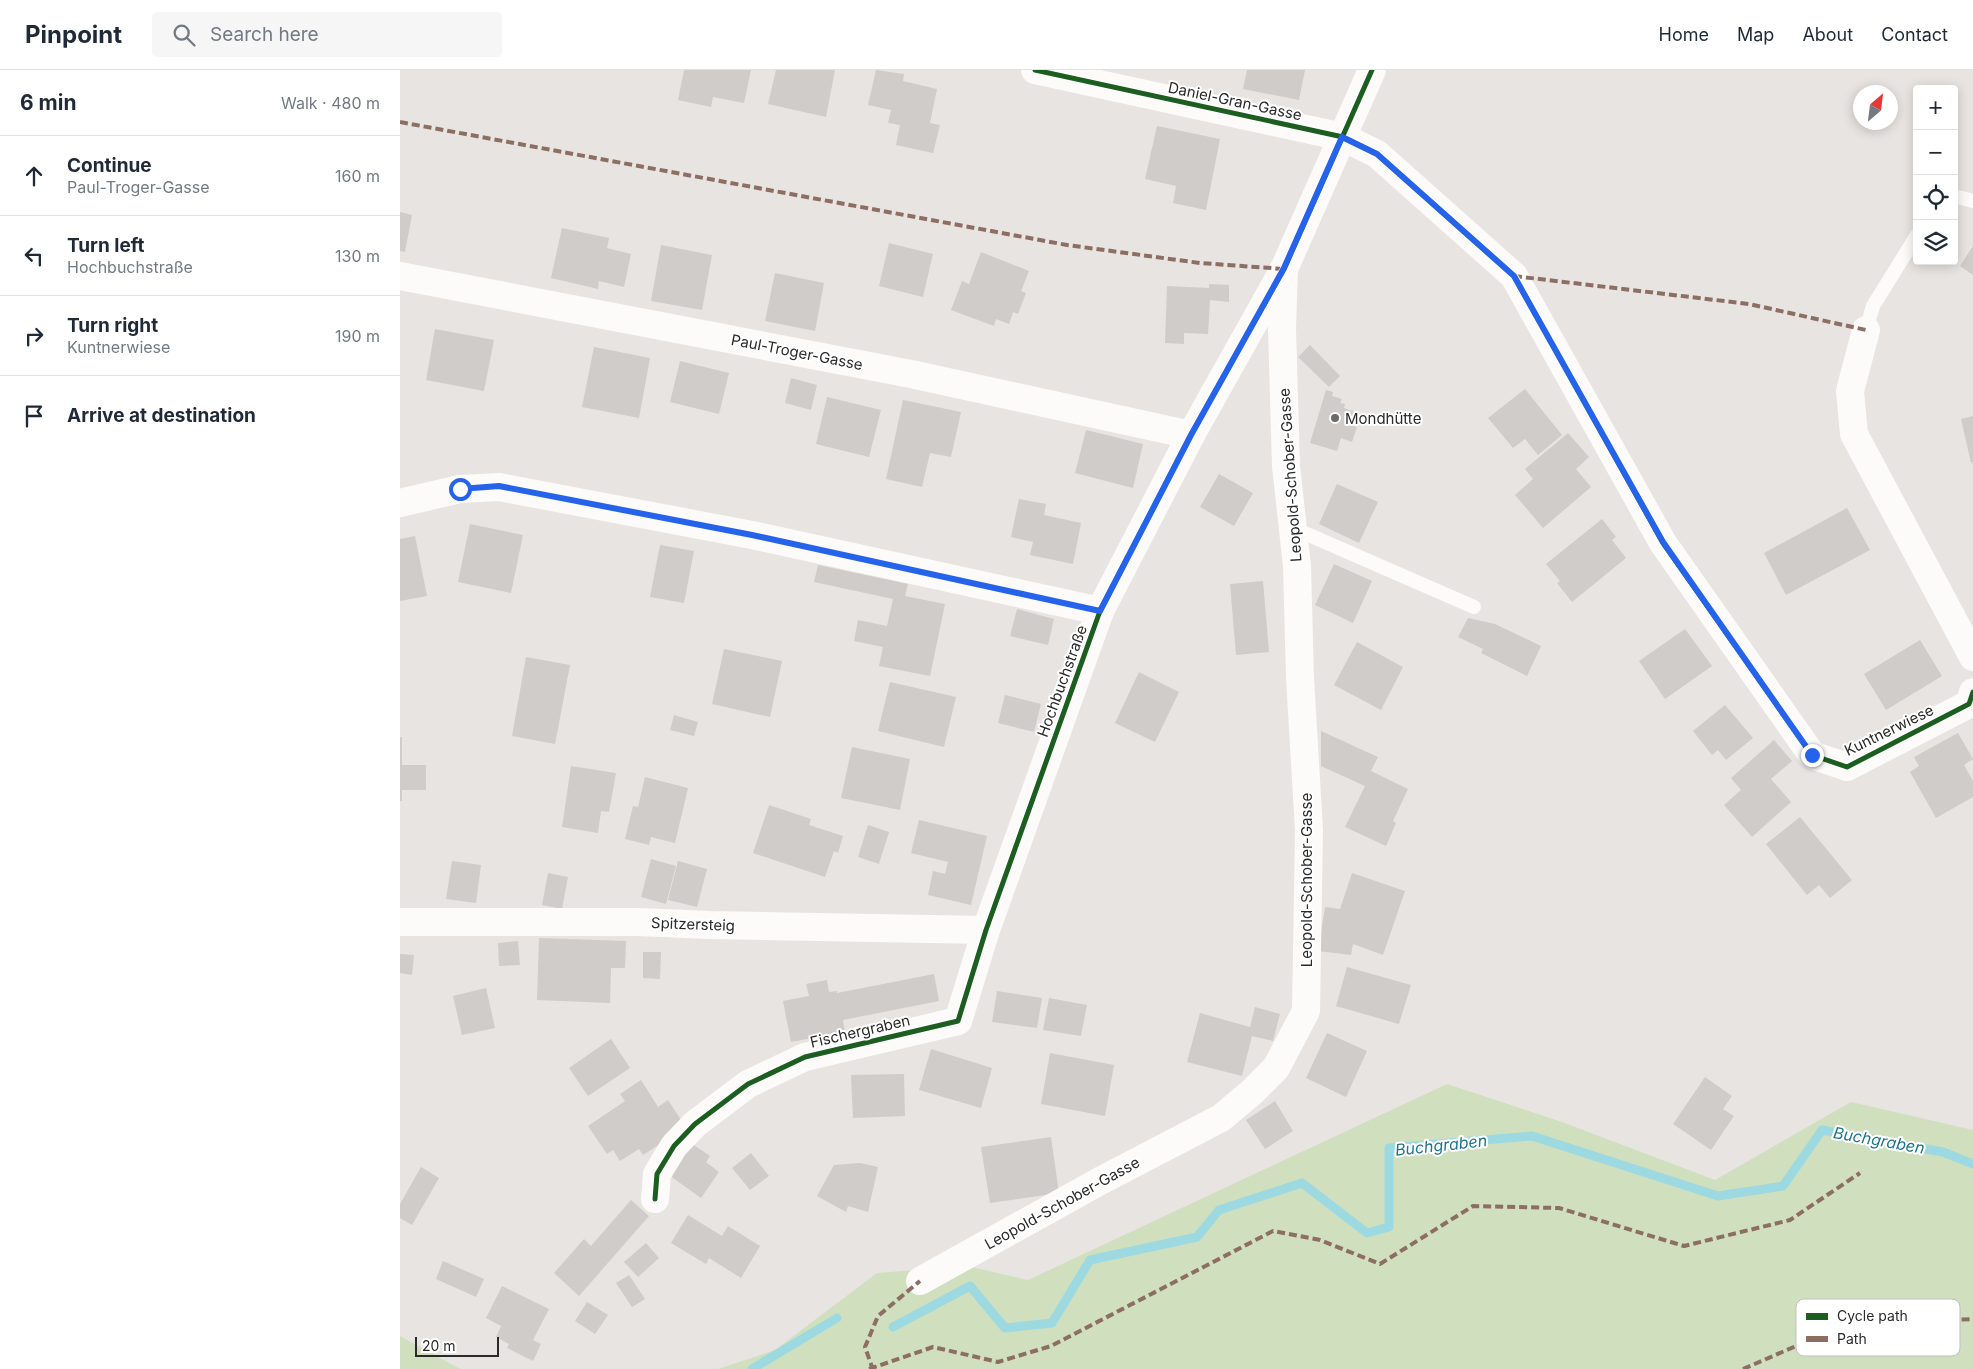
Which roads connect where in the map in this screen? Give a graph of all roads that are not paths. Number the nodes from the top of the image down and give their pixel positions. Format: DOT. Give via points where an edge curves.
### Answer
graph roads {
  1 [pos="1035,70"];
  2 [pos="1372,70"];
  3 [pos="1342,137"];
  4 [pos="1958,197"];
  5 [pos="1973,201"];
  6 [pos="1913,241"];
  7 [pos="1284,268"];
  8 [pos="400,276"];
  9 [pos="1866,330"];
  10 [pos="1191,435"];
  11 [pos="400,503"];
  12 [pos="1293,528"];
  13 [pos="1474,607"];
  14 [pos="1100,611"];
  15 [pos="1973,656"];
  16 [pos="1973,692"];
  17 [pos="400,922"];
  18 [pos="986,930"];
  19 [pos="958,1021"];
  20 [pos="655,1199"];
  21 [pos="920,1281"];
  1 -- 3 [label="street, Daniel-Gran-Gasse"];
  2 -- 3 [label="street, Hochbuchstraße"];
  3 -- 7 [label="street, Hochbuchstraße"];
  3 -- 16 [label="street, Kuntnerwiese" via="1377,154 1514,276 1663,542 1812,755 1847,766 1969,704"];
  4 -- 5 [label="lane"];
  6 -- 9 [label="lane" via="1872,306"];
  7 -- 10 [label="street, Hochbuchstraße"];
  7 -- 12 [label="street, Leopold-Schober-Gasse" via="1282,329 1286,466"];
  8 -- 10 [label="street, Paul-Troger-Gasse" via="911,374"];
  9 -- 15 [label="street" via="1850,391 1854,434"];
  10 -- 14 [label="street, Hochbuchstraße"];
  11 -- 14 [label="street" via="460,489 499,486 752,535"];
  12 -- 13 [label="lane"];
  12 -- 21 [label="street, Leopold-Schober-Gasse" via="1309,830 1306,1011 1276,1068 1221,1118"];
  14 -- 18 [label="street, Hochbuchstraße"];
  17 -- 18 [label="street, Spitzersteig" via="638,922"];
  18 -- 19 [label="street, Hochbuchstraße"];
  19 -- 20 [label="street, Fischergraben" via="805,1057 748,1084 695,1124 674,1146 657,1174"];
}
